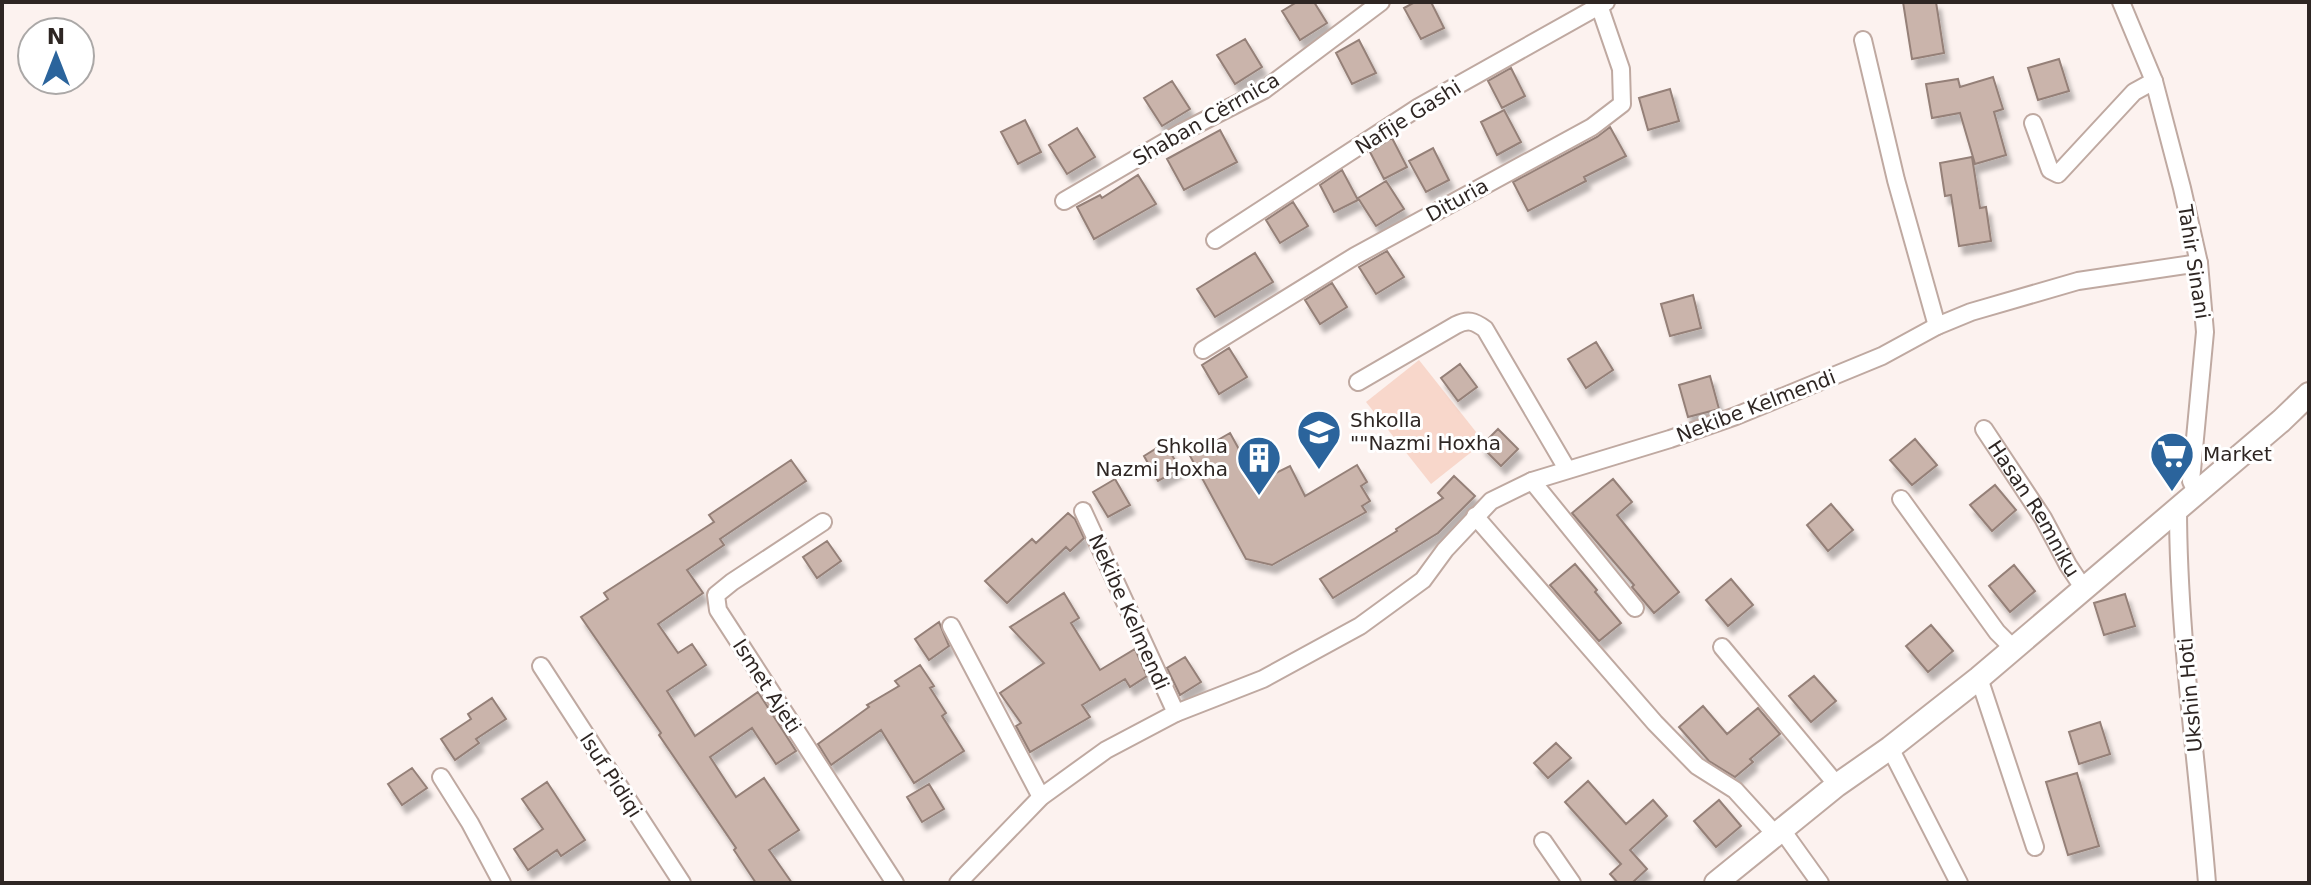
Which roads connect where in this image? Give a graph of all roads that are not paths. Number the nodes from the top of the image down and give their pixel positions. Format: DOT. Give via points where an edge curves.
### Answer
graph roads {
  1 [pos="1381,2"];
  2 [pos="2121,2"];
  3 [pos="1603,4"];
  4 [pos="1863,40"];
  5 [pos="2154,81"];
  6 [pos="2033,123"];
  7 [pos="1064,201"];
  8 [pos="1215,240"];
  9 [pos="2199,263"];
  10 [pos="1937,326"];
  11 [pos="1203,350"];
  12 [pos="1358,382"];
  13 [pos="2309,394"];
  14 [pos="1984,429"];
  15 [pos="1567,469"];
  16 [pos="1532,481"];
  17 [pos="2196,492"];
  18 [pos="1901,499"];
  19 [pos="2178,507"];
  20 [pos="1083,511"];
  21 [pos="1475,516"];
  22 [pos="823,522"];
  23 [pos="2084,589"];
  24 [pos="1635,608"];
  25 [pos="951,626"];
  26 [pos="1722,647"];
  27 [pos="2014,649"];
  28 [pos="541,666"];
  29 [pos="1979,678"];
  30 [pos="1176,713"];
  31 [pos="1890,748"];
  32 [pos="441,777"];
  33 [pos="1837,785"];
  34 [pos="1041,797"];
  35 [pos="1779,832"];
  36 [pos="1543,841"];
  37 [pos="2035,847"];
  38 [pos="502,883"];
  39 [pos="682,883"];
  40 [pos="895,883"];
  41 [pos="958,883"];
  42 [pos="1572,883"];
  43 [pos="1716,883"];
  44 [pos="1820,883"];
  45 [pos="1959,883"];
  46 [pos="2207,883"];
  1 -- 7 [label="street, Shaban Cërrnica" via="1264,90"];
  2 -- 5 [label="street, Tahir Sinani"];
  3 -- 8 [label="street, Nafije Gashi" via="1419,107"];
  3 -- 11 [label="street, Dituria" via="1621,69 1622,104 1592,127 1355,256"];
  4 -- 10 [label="street"];
  5 -- 6 [label="street" via="2134,92 2058,174 2050,170"];
  5 -- 9 [label="street, Tahir Sinani"];
  9 -- 10 [label="street, Nekibe Kelmendi" via="2078,281"];
  9 -- 17 [label="street, Tahir Sinani" via="2205,332 2191,481"];
  10 -- 15 [label="street, Nekibe Kelmendi" via="1882,356 1736,416"];
  12 -- 15 [label="street" via="1456,325 1474,322 1485,329"];
  13 -- 17 [label="street, Hasan Remniku"];
  14 -- 23 [label="street, Hasan Remniku"];
  15 -- 16 [label="street, Nekibe Kelmendi"];
  16 -- 21 [label="street, Nekibe Kelmendi" via="1491,501"];
  16 -- 24 [label="street"];
  17 -- 19 [label="street, Hasan Remniku"];
  18 -- 27 [label="street"];
  19 -- 23 [label="street, Hasan Remniku"];
  19 -- 46 [label="street, Ukshin Hoti"];
  20 -- 30 [label="street, Nekibe Kelmendi"];
  21 -- 30 [label="street, Nekibe Kelmendi" via="1423,580 1360,626 1263,679"];
  21 -- 35 [label="street" via="1655,723 1697,766 1735,790"];
  22 -- 40 [label="street, Ismet Ajeti" via="716,595 718,610"];
  23 -- 27 [label="street, Hasan Remniku"];
  25 -- 34 [label="street"];
  26 -- 33 [label="street"];
  27 -- 29 [label="street, Hasan Remniku"];
  28 -- 39 [label="street, Isuf Pidiqi"];
  29 -- 31 [label="street, Hasan Remniku"];
  29 -- 37 [label="street"];
  30 -- 34 [label="street, Nekibe Kelmendi" via="1106,750"];
  31 -- 33 [label="street, Hasan Remniku"];
  31 -- 45 [label="street"];
  32 -- 38 [label="street"];
  33 -- 35 [label="street, Hasan Remniku"];
  34 -- 41 [label="street, Nekibe Kelmendi"];
  35 -- 43 [label="street, Hasan Remniku"];
  35 -- 44 [label="street"];
  36 -- 42 [label="street"];
}
